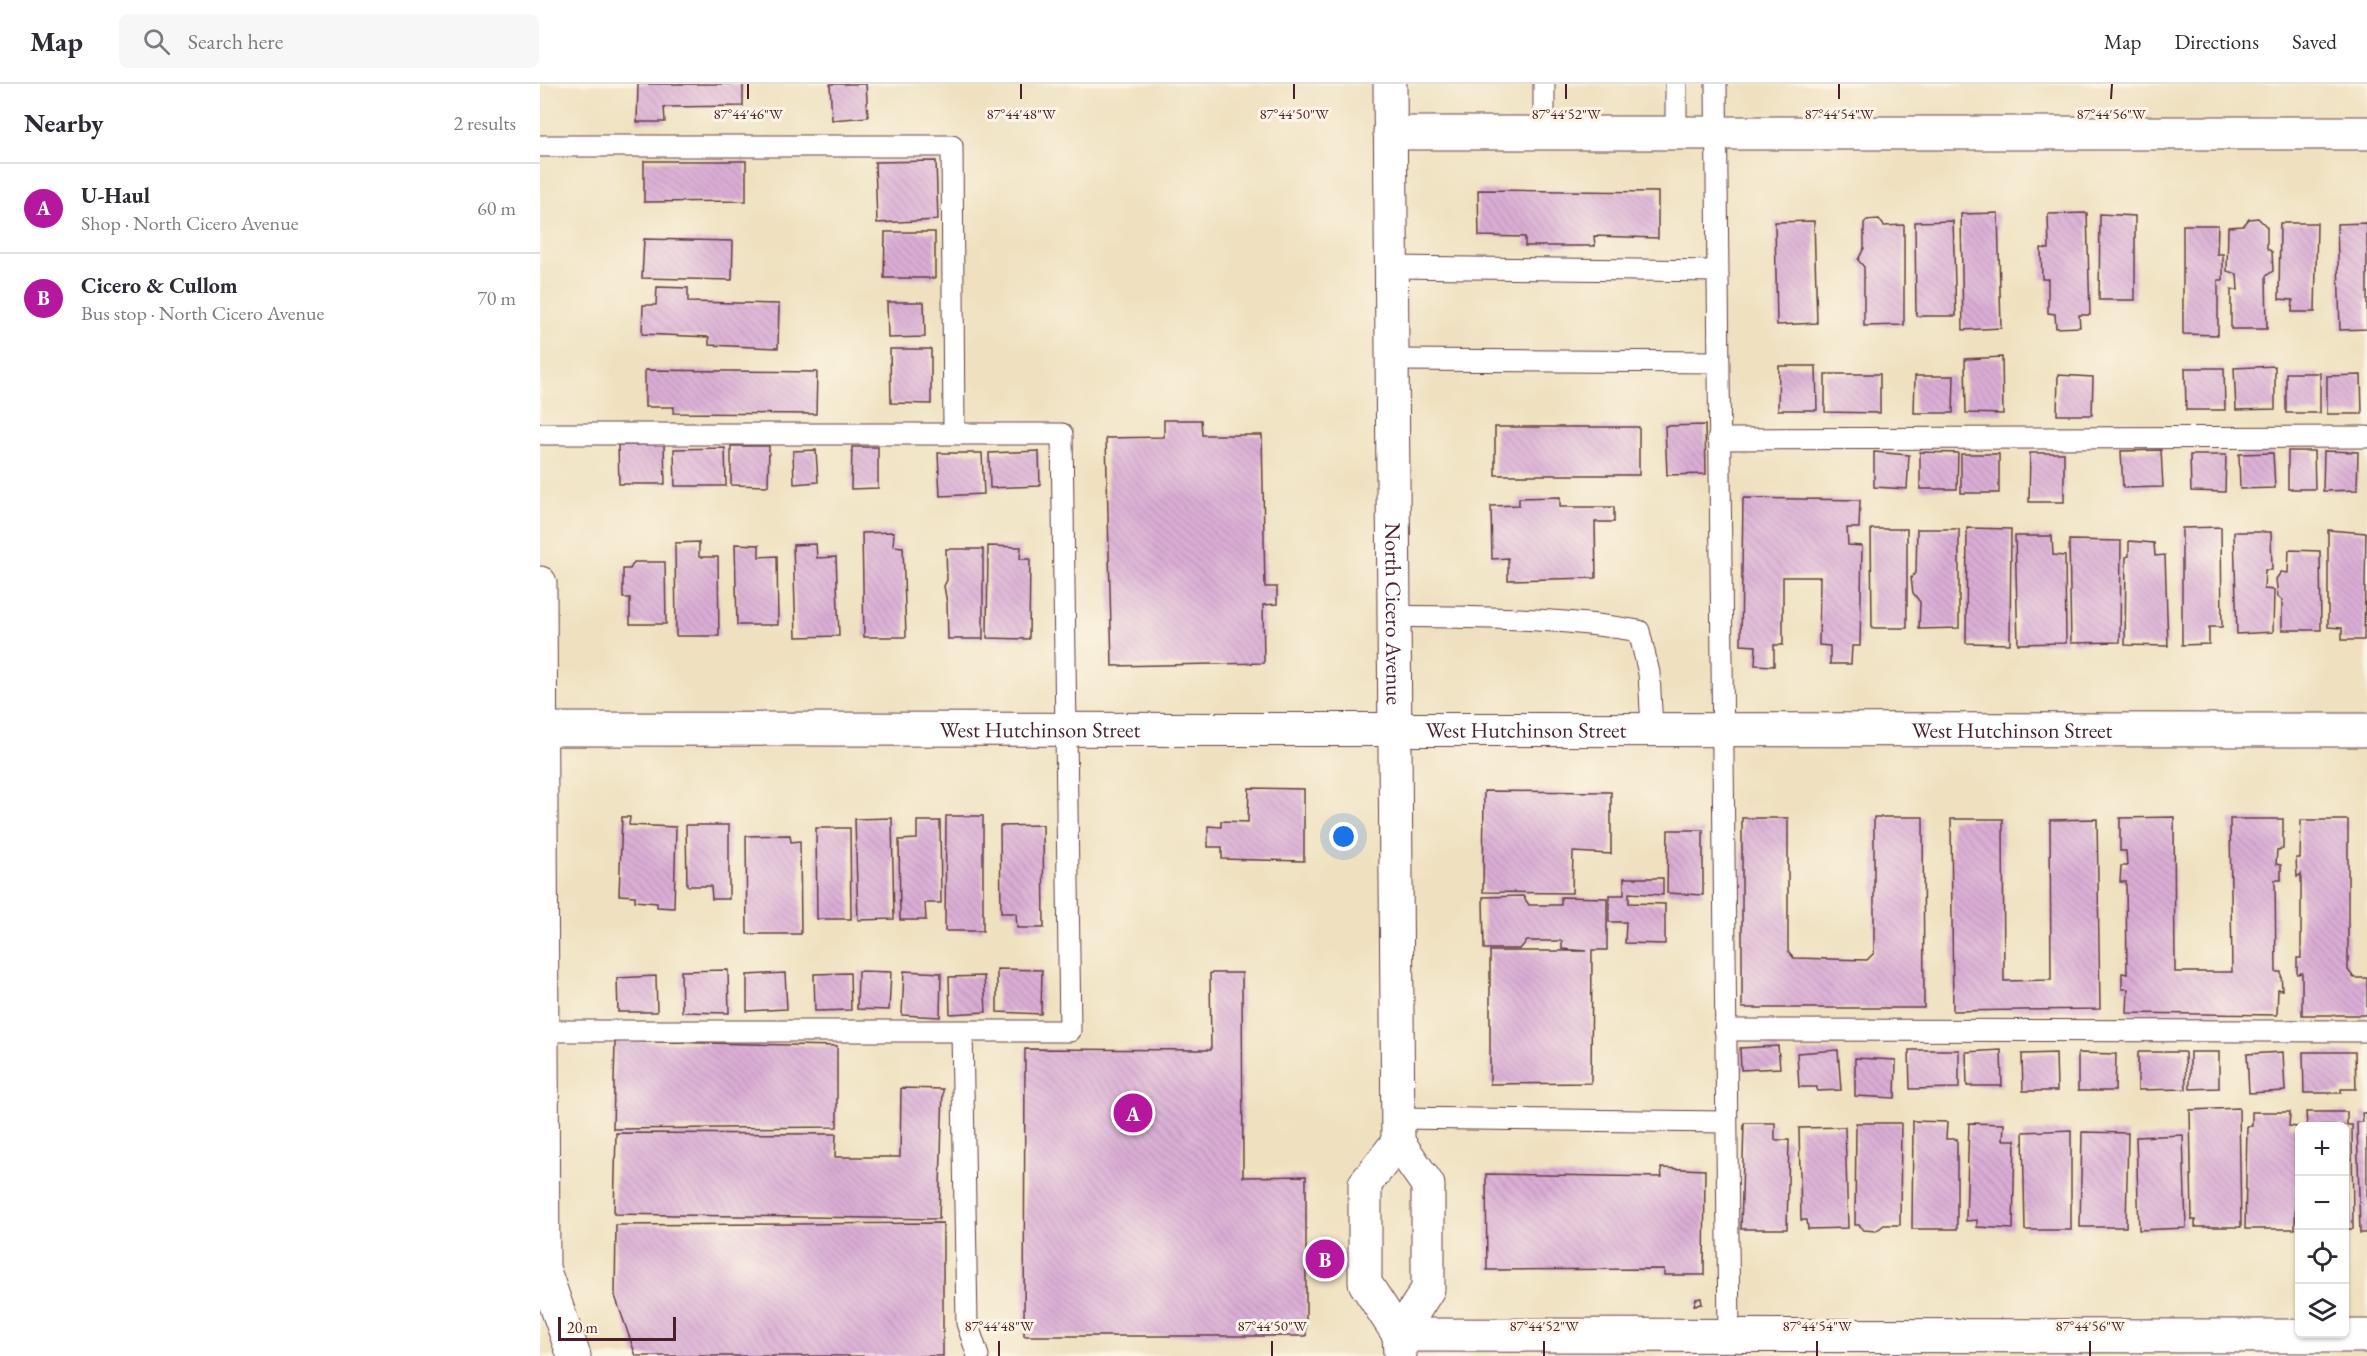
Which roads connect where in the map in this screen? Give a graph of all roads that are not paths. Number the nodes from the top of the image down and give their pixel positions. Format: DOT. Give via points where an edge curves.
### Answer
graph roads {
  1 [pos="1390,84"];
  2 [pos="1544,84"];
  3 [pos="1676,84"];
  4 [pos="1716,84"];
  5 [pos="1389,133"];
  6 [pos="1544,133"];
  7 [pos="1676,133"];
  8 [pos="1716,133"];
  9 [pos="2367,133"];
  10 [pos="540,146"];
  11 [pos="1391,267"];
  12 [pos="1717,271"];
  13 [pos="1391,360"];
  14 [pos="1718,362"];
  15 [pos="540,434"];
  16 [pos="954,434"];
  17 [pos="2367,437"];
  18 [pos="1718,439"];
  19 [pos="540,583"];
  20 [pos="1393,616"];
  21 [pos="540,729"];
  22 [pos="1065,729"];
  23 [pos="1394,729"];
  24 [pos="1652,729"];
  25 [pos="1721,729"];
  26 [pos="2367,730"];
  27 [pos="1725,1030"];
  28 [pos="542,1031"];
  29 [pos="962,1031"];
  30 [pos="2367,1031"];
  31 [pos="541,1115"];
  32 [pos="1726,1122"];
  33 [pos="1398,1130"];
  34 [pos="2367,1336"];
  35 [pos="1743,1342"];
  36 [pos="1400,1346"];
  37 [pos="1682,1346"];
  38 [pos="574,1356"];
  39 [pos="978,1356"];
  1 -- 5 [label="street, North Cicero Avenue"];
  2 -- 6 [label="lane"];
  3 -- 7 [label="lane"];
  4 -- 8 [label="lane"];
  5 -- 6 [label="street"];
  5 -- 11 [label="street, North Cicero Avenue"];
  6 -- 7 [label="street"];
  7 -- 8 [label="street"];
  8 -- 9 [label="street"];
  8 -- 12 [label="lane"];
  10 -- 16 [label="lane" via="952,146"];
  11 -- 12 [label="lane"];
  11 -- 13 [label="street, North Cicero Avenue"];
  12 -- 14 [label="lane"];
  13 -- 14 [label="lane"];
  13 -- 20 [label="street, North Cicero Avenue"];
  14 -- 18 [label="lane"];
  15 -- 16 [label="lane"];
  16 -- 22 [label="lane" via="1062,434"];
  17 -- 18 [label="lane"];
  18 -- 25 [label="lane"];
  19 -- 21 [label="street"];
  20 -- 23 [label="street, North Cicero Avenue"];
  20 -- 24 [label="lane" via="1610,626 1639,631 1648,673"];
  21 -- 22 [label="street, West Hutchinson Street"];
  21 -- 28 [label="street"];
  22 -- 23 [label="street, West Hutchinson Street"];
  22 -- 29 [label="lane" via="1070,1031"];
  23 -- 24 [label="street, West Hutchinson Street"];
  23 -- 33 [label="street, North Cicero Avenue"];
  24 -- 25 [label="street, West Hutchinson Street"];
  25 -- 26 [label="street, West Hutchinson Street"];
  25 -- 27 [label="lane"];
  27 -- 30 [label="lane"];
  27 -- 32 [label="lane"];
  28 -- 29 [label="lane"];
  28 -- 31 [label="street"];
  29 -- 39 [label="lane" via="967,1323"];
  31 -- 38 [label="street" via="543,1268"];
  32 -- 33 [label="lane"];
  32 -- 35 [label="lane"];
  33 -- 36 [label="street" via="1428,1185 1428,1289"];
  33 -- 36 [label="street" via="1365,1184 1365,1283"];
  34 -- 35 [label="street"];
  35 -- 37 [label="street"];
  36 -- 37 [label="street"];
}
